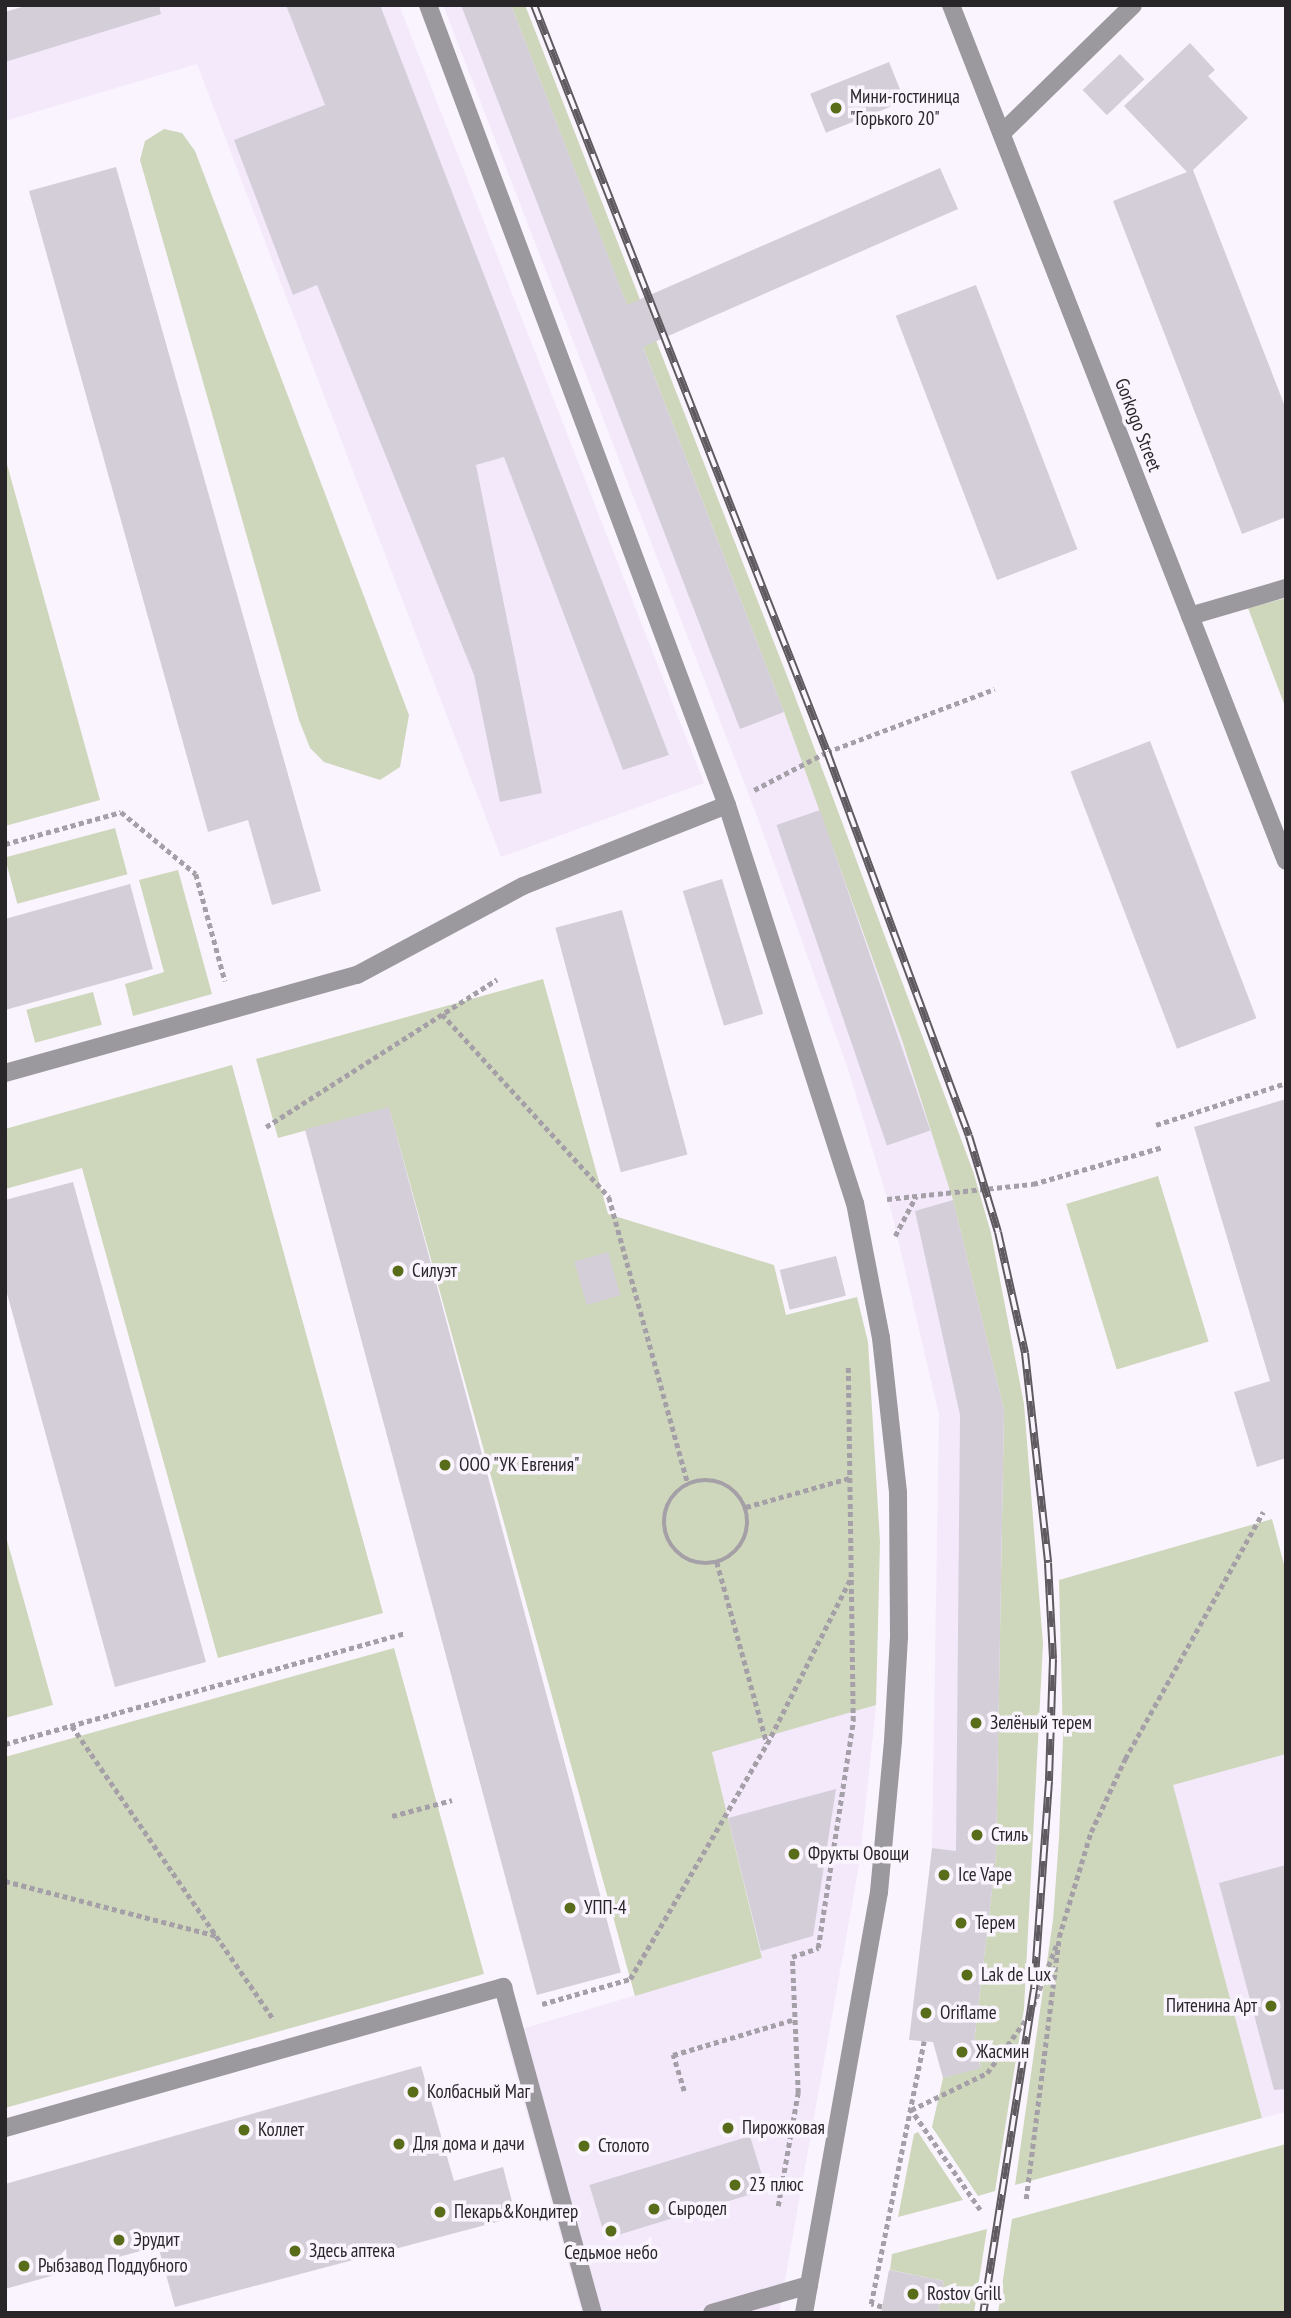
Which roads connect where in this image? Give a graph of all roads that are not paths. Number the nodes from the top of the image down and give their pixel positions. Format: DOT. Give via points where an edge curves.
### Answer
graph roads {
  1 [pos="428,5"];
  2 [pos="951,5"];
  3 [pos="1133,5"];
  4 [pos="1002,133"];
  5 [pos="1286,588"];
  6 [pos="1190,615"];
  7 [pos="727,805"];
  8 [pos="1286,861"];
  9 [pos="5,1073"];
  10 [pos="5,2128"];
  11 [pos="809,2286"];
  12 [pos="593,2313"];
  13 [pos="712,2313"];
  14 [pos="804,2313"];
  1 -- 7 [label="street"];
  2 -- 4 [label="street, Gorkogo Street"];
  3 -- 4 [label="street"];
  4 -- 6 [label="street, Gorkogo Street"];
  5 -- 6 [label="street"];
  6 -- 8 [label="street, Gorkogo Street"];
  7 -- 9 [label="street" via="523,886 357,975"];
  7 -- 11 [label="street" via="855,1203 890,1401 898,1492 899,1637 879,1892"];
  10 -- 12 [label="street" via="503,1987"];
  11 -- 13 [label="street"];
  11 -- 14 [label="street"];
}
